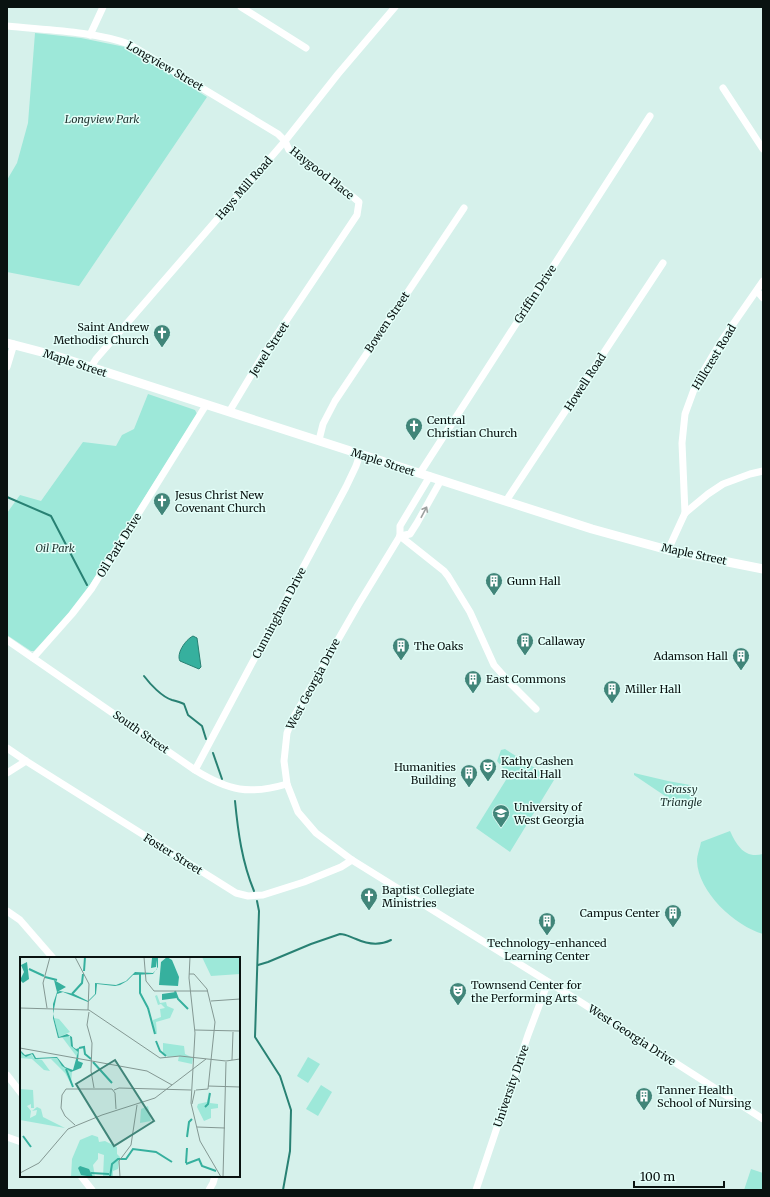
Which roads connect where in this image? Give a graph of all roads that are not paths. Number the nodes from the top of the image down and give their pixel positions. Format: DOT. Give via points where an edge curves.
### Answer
graph roads {
  1 [pos="103,7"];
  2 [pos="241,7"];
  3 [pos="395,7"];
  4 [pos="7,26"];
  5 [pos="90,35"];
  6 [pos="306,48"];
  7 [pos="723,88"];
  8 [pos="650,116"];
  9 [pos="285,141"];
  10 [pos="763,149"];
  11 [pos="464,208"];
  12 [pos="663,262"];
  13 [pos="763,281"];
  14 [pos="310,286"];
  15 [pos="757,291"];
  16 [pos="763,298"];
  17 [pos="10,344"];
  18 [pos="7,366"];
  19 [pos="91,367"];
  20 [pos="206,405"];
  21 [pos="229,412"];
  22 [pos="318,440"];
  23 [pos="360,454"];
  24 [pos="763,471"];
  25 [pos="420,473"];
  26 [pos="430,476"];
  27 [pos="441,480"];
  28 [pos="506,501"];
  29 [pos="685,513"];
  30 [pos="400,536"];
  31 [pos="668,550"];
  32 [pos="763,569"];
  33 [pos="7,640"];
  34 [pos="33,658"];
  35 [pos="536,709"];
  36 [pos="7,748"];
  37 [pos="26,761"];
  38 [pos="195,770"];
  39 [pos="7,773"];
  40 [pos="287,784"];
  41 [pos="352,860"];
  42 [pos="7,911"];
  43 [pos="52,957"];
  44 [pos="548,982"];
  45 [pos="7,1075"];
  46 [pos="20,1092"];
  47 [pos="763,1119"];
  48 [pos="7,1137"];
  49 [pos="20,1142"];
  50 [pos="81,1177"];
  51 [pos="215,1177"];
  52 [pos="92,1190"];
  53 [pos="209,1190"];
  54 [pos="476,1190"];
  1 -- 5 [label="street"];
  2 -- 6 [label="street"];
  3 -- 9 [label="street, Hays Mill Road"];
  4 -- 5 [label="street, Longview Street"];
  5 -- 9 [label="street, Longview Street" via="114,38 129,44 278,134"];
  7 -- 10 [label="street"];
  8 -- 25 [label="street, Griffin Drive"];
  9 -- 14 [label="street, Haygood Place" via="289,150 358,202 357,215"];
  9 -- 19 [label="street, Hays Mill Road"];
  11 -- 22 [label="street, Bowen Street" via="335,401"];
  12 -- 28 [label="street, Howell Road"];
  13 -- 15 [label="street, Hillcrest Road"];
  14 -- 21 [label="street, Jewel Street"];
  15 -- 16 [label="street"];
  15 -- 29 [label="street, Hillcrest Road" via="720,343 696,384 685,414 682,442"];
  17 -- 18 [label="street"];
  17 -- 19 [label="main road, Maple Street"];
  19 -- 20 [label="main road, Maple Street"];
  20 -- 21 [label="main road, Maple Street"];
  20 -- 34 [label="street, Oil Park Drive" via="92,588"];
  21 -- 22 [label="main road, Maple Street"];
  22 -- 23 [label="main road, Maple Street"];
  23 -- 25 [label="main road, Maple Street"];
  23 -- 38 [label="street, Cunningham Drive" via="346,487"];
  24 -- 29 [label="street" via="723,484"];
  25 -- 26 [label="main road, Maple Street"];
  26 -- 27 [label="main road, Maple Street"];
  26 -- 30 [label="street, West Georgia Drive" via="400,526"];
  27 -- 28 [label="main road, Maple Street"];
  30 -- 27 [label="street, one-way" via="410,534"];
  28 -- 31 [label="main road, Maple Street"];
  29 -- 31 [label="street"];
  30 -- 35 [label="street" via="448,576 470,612 494,665"];
  30 -- 40 [label="street, West Georgia Drive" via="292,720 287,733 284,761"];
  31 -- 32 [label="main road, Maple Street"];
  33 -- 34 [label="street, South Street"];
  34 -- 38 [label="street, South Street"];
  36 -- 37 [label="street, Foster Street"];
  37 -- 39 [label="street"];
  37 -- 41 [label="street, Foster Street" via="236,893 248,896 263,895 315,878"];
  38 -- 40 [label="street, South Street" via="222,785 239,789 260,790"];
  40 -- 41 [label="street, West Georgia Drive" via="298,812 308,826 324,841"];
  41 -- 44 [label="street, West Georgia Drive"];
  42 -- 43 [label="street" via="20,920"];
  44 -- 47 [label="street, West Georgia Drive"];
  44 -- 54 [label="street, University Drive"];
  45 -- 46 [label="street"];
  48 -- 49 [label="street"];
  50 -- 52 [label="street"];
  51 -- 53 [label="street"];
}
